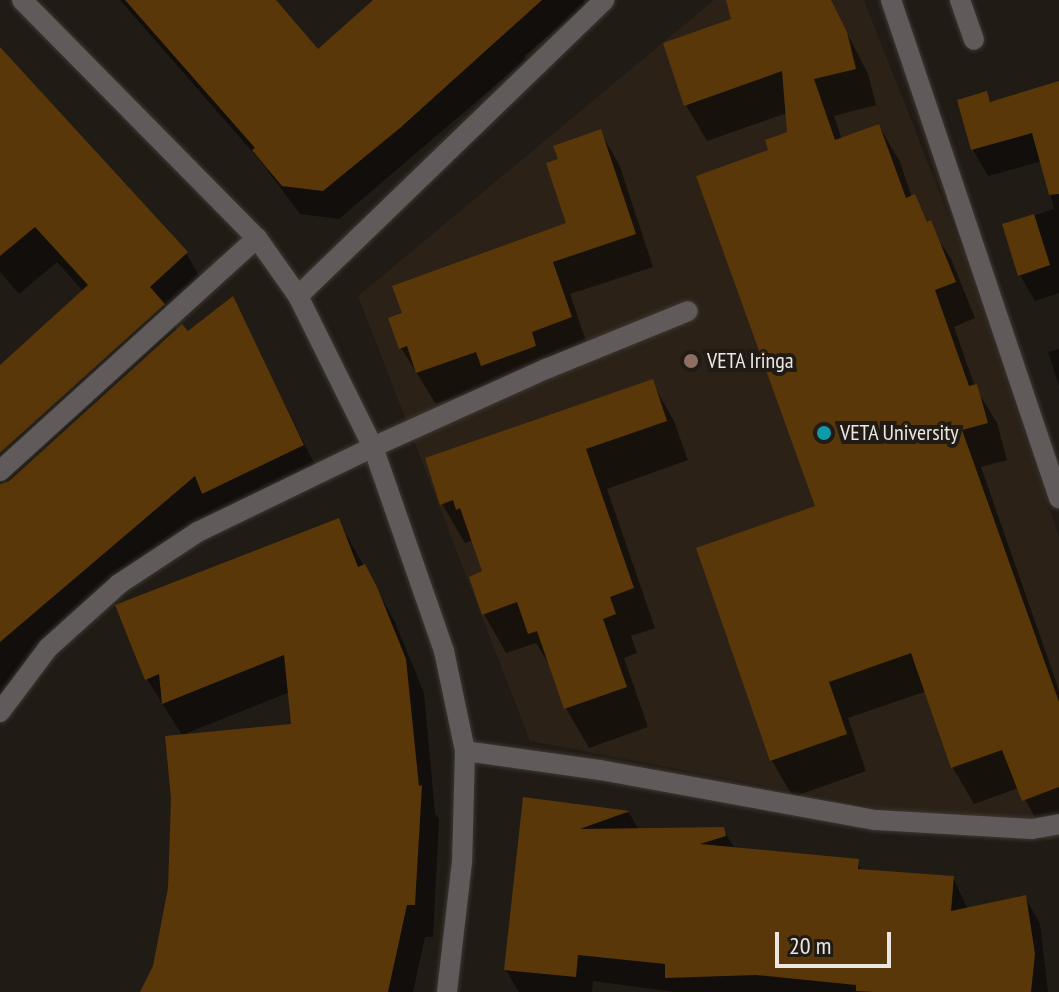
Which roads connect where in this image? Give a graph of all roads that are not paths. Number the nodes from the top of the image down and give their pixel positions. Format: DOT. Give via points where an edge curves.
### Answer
graph roads {
  1 [pos="22,0"];
  2 [pos="604,0"];
  3 [pos="891,0"];
  4 [pos="960,0"];
  5 [pos="974,40"];
  6 [pos="257,238"];
  7 [pos="298,296"];
  8 [pos="688,311"];
  9 [pos="373,447"];
  10 [pos="0,471"];
  11 [pos="1059,498"];
  12 [pos="0,712"];
  13 [pos="465,751"];
  14 [pos="1059,824"];
  15 [pos="454,992"];
  1 -- 6 [label="street"];
  2 -- 7 [label="street"];
  3 -- 11 [label="street"];
  4 -- 5 [label="street"];
  6 -- 7 [label="street"];
  6 -- 10 [label="street"];
  7 -- 9 [label="street"];
  8 -- 9 [label="street"];
  9 -- 12 [label="street" via="198,532 119,584 48,648"];
  9 -- 13 [label="street" via="444,651"];
  13 -- 14 [label="street" via="876,820 1032,829"];
  13 -- 15 [label="street"];
}
